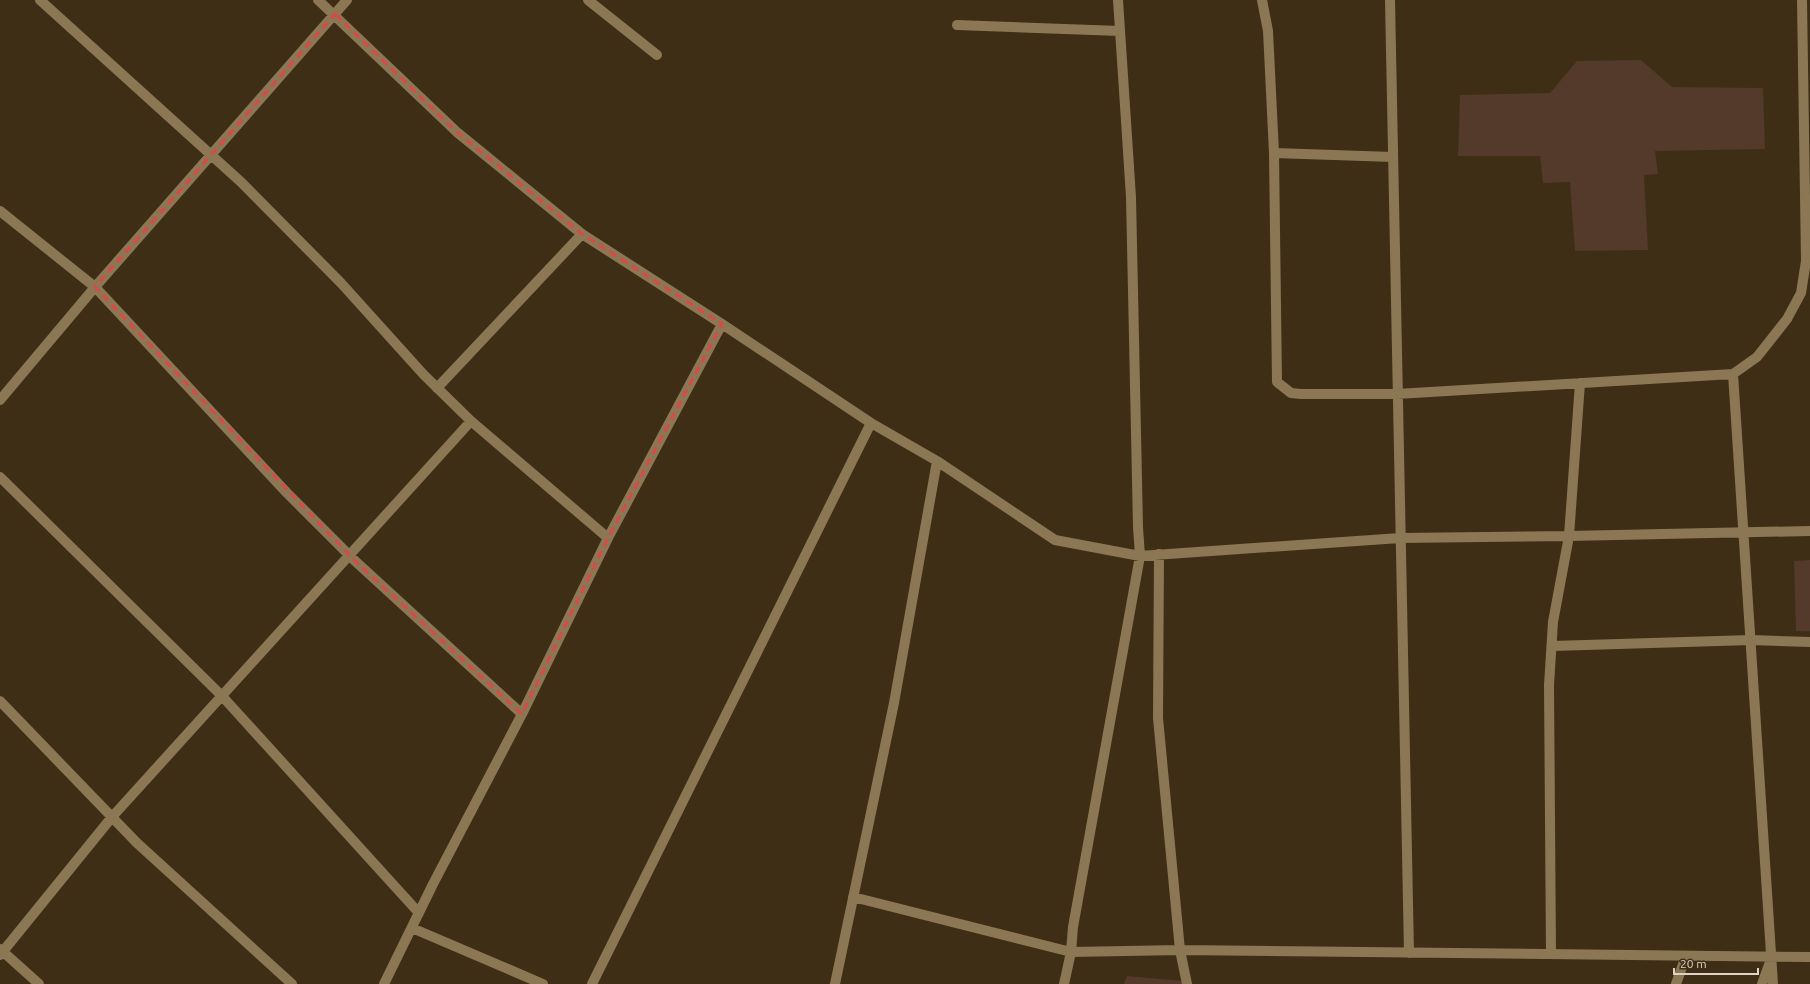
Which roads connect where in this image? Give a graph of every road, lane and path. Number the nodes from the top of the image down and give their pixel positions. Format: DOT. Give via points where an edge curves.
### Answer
graph roads {
  1 [pos="40,0"];
  2 [pos="318,0"];
  3 [pos="347,0"];
  4 [pos="588,0"];
  5 [pos="1118,0"];
  6 [pos="1262,0"];
  7 [pos="1390,0"];
  8 [pos="1802,0"];
  9 [pos="334,14"];
  10 [pos="957,25"];
  11 [pos="1120,31"];
  12 [pos="657,55"];
  13 [pos="1274,153"];
  14 [pos="211,154"];
  15 [pos="1393,157"];
  16 [pos="0,211"];
  17 [pos="582,234"];
  18 [pos="95,287"];
  19 [pos="722,324"];
  20 [pos="1733,374"];
  21 [pos="1580,383"];
  22 [pos="437,388"];
  23 [pos="1397,394"];
  24 [pos="0,400"];
  25 [pos="471,422"];
  26 [pos="871,423"];
  27 [pos="938,461"];
  28 [pos="0,477"];
  29 [pos="1810,531"];
  30 [pos="1744,532"];
  31 [pos="1569,536"];
  32 [pos="608,538"];
  33 [pos="1400,538"];
  34 [pos="1159,554"];
  35 [pos="349,555"];
  36 [pos="1140,556"];
  37 [pos="1751,640"];
  38 [pos="1810,642"];
  39 [pos="1552,646"];
  40 [pos="222,696"];
  41 [pos="0,701"];
  42 [pos="522,714"];
  43 [pos="112,817"];
  44 [pos="853,897"];
  45 [pos="419,913"];
  46 [pos="412,928"];
  47 [pos="1180,950"];
  48 [pos="1,952"];
  49 [pos="1071,952"];
  50 [pos="1409,953"];
  51 [pos="1551,954"];
  52 [pos="1686,956"];
  53 [pos="1772,957"];
  54 [pos="1810,957"];
  55 [pos="39,984"];
  56 [pos="292,984"];
  57 [pos="384,984"];
  58 [pos="543,984"];
  59 [pos="592,984"];
  60 [pos="835,984"];
  61 [pos="1064,984"];
  62 [pos="1187,984"];
  63 [pos="1676,984"];
  64 [pos="1762,984"];
  65 [pos="1773,984"];
  1 -- 14 [label="street"];
  2 -- 9 [label="street"];
  3 -- 9 [label="street"];
  4 -- 12 [label="street"];
  5 -- 11 [label="street"];
  6 -- 13 [label="street" via="1268,31"];
  7 -- 15 [label="street"];
  8 -- 20 [label="street" via="1806,261 1801,293 1788,319 1757,357"];
  9 -- 14 [label="street"];
  9 -- 17 [label="street" via="458,133"];
  10 -- 11 [label="street"];
  11 -- 36 [label="street" via="1131,197"];
  13 -- 15 [label="street"];
  13 -- 23 [label="street" via="1277,382 1291,393 1300,394"];
  14 -- 18 [label="street"];
  14 -- 22 [label="street" via="341,283"];
  15 -- 23 [label="street"];
  16 -- 18 [label="street"];
  17 -- 19 [label="street"];
  17 -- 22 [label="street"];
  18 -- 24 [label="street"];
  18 -- 35 [label="street" via="287,493"];
  19 -- 26 [label="street"];
  19 -- 32 [label="street"];
  20 -- 21 [label="street"];
  20 -- 30 [label="street"];
  21 -- 23 [label="street"];
  21 -- 31 [label="street"];
  22 -- 25 [label="street"];
  23 -- 33 [label="street"];
  25 -- 32 [label="street"];
  25 -- 35 [label="street"];
  26 -- 27 [label="street"];
  26 -- 59 [label="street"];
  27 -- 36 [label="street" via="1055,540"];
  27 -- 44 [label="street" via="894,703"];
  28 -- 40 [label="street"];
  29 -- 30 [label="street"];
  30 -- 31 [label="street"];
  30 -- 37 [label="street"];
  31 -- 33 [label="street"];
  31 -- 39 [label="street" via="1553,622"];
  32 -- 42 [label="street"];
  33 -- 34 [label="street"];
  33 -- 50 [label="street"];
  34 -- 36 [label="street"];
  34 -- 47 [label="street" via="1158,718"];
  35 -- 40 [label="street"];
  35 -- 42 [label="street"];
  36 -- 49 [label="street" via="1073,927"];
  37 -- 38 [label="street"];
  37 -- 39 [label="street"];
  37 -- 53 [label="street"];
  39 -- 51 [label="street" via="1549,684"];
  40 -- 43 [label="street"];
  40 -- 45 [label="street"];
  41 -- 43 [label="street"];
  42 -- 45 [label="street"];
  43 -- 48 [label="street"];
  43 -- 56 [label="street" via="137,843"];
  44 -- 49 [label="street"];
  44 -- 60 [label="street"];
  45 -- 46 [label="street"];
  46 -- 57 [label="street"];
  46 -- 58 [label="street"];
  47 -- 49 [label="street"];
  47 -- 50 [label="street"];
  47 -- 62 [label="street"];
  48 -- 55 [label="street"];
  49 -- 61 [label="street"];
  50 -- 51 [label="street"];
  51 -- 52 [label="street"];
  52 -- 53 [label="street"];
  52 -- 63 [label="street"];
  53 -- 54 [label="street"];
  53 -- 64 [label="street"];
  53 -- 65 [label="street"];
}
